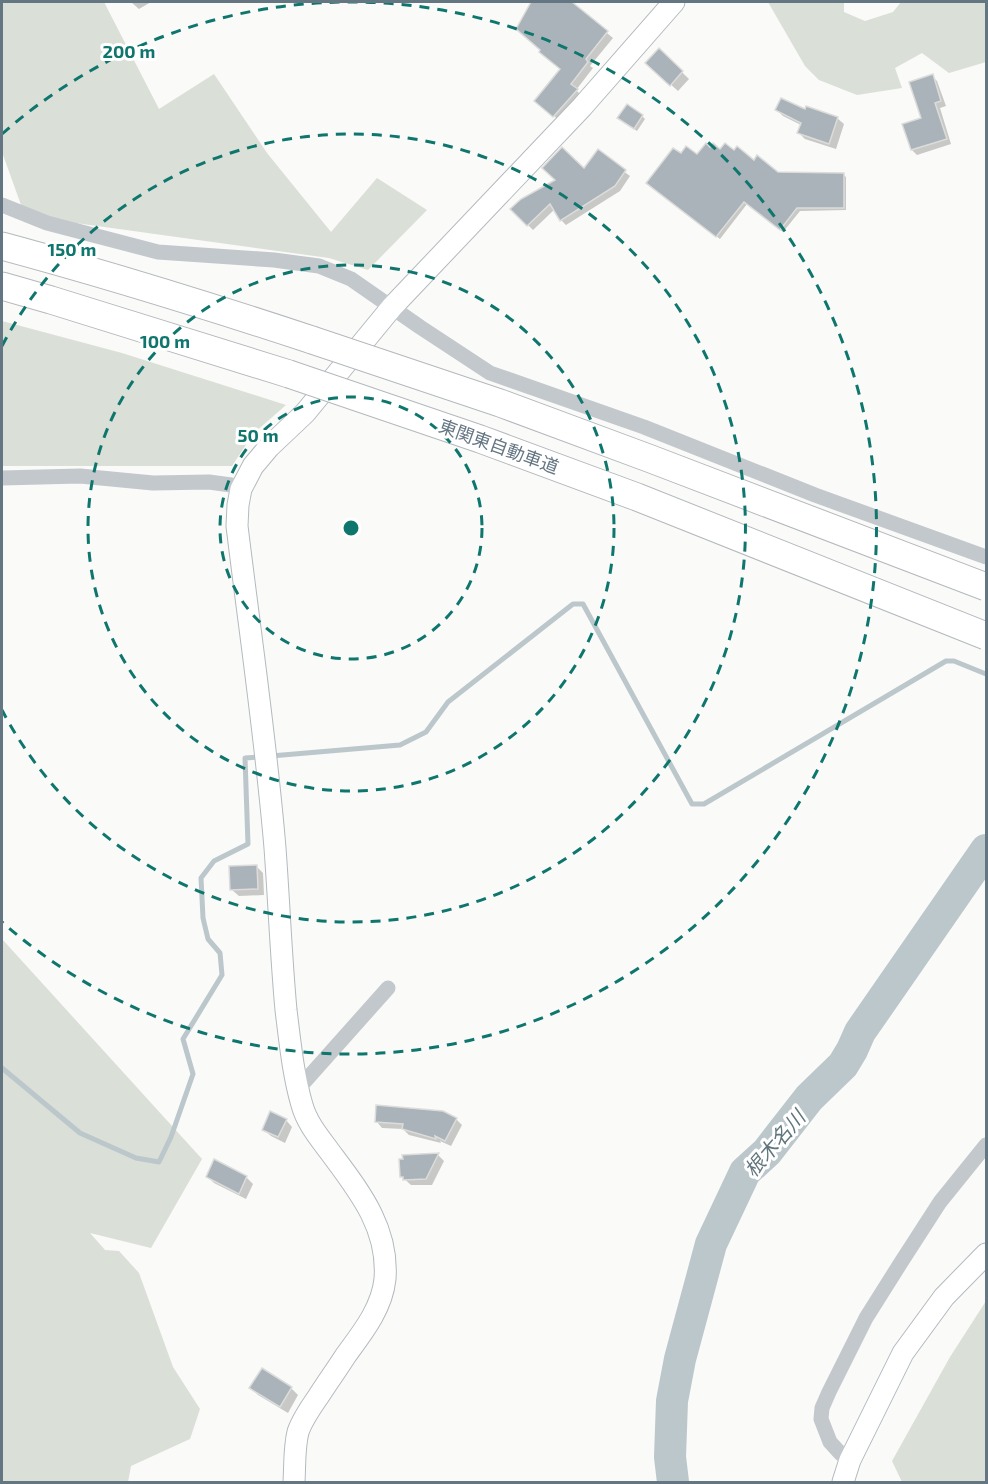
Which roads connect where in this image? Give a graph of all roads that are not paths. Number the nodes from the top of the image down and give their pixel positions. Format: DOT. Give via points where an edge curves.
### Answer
graph roads {
  1 [pos="674,2"];
  2 [pos="2,205"];
  3 [pos="2,246"];
  4 [pos="2,286"];
  5 [pos="392,307"];
  6 [pos="2,478"];
  7 [pos="241,489"];
  8 [pos="987,556"];
  9 [pos="987,587"];
  10 [pos="987,636"];
  11 [pos="388,988"];
  12 [pos="298,1089"];
  13 [pos="987,1145"];
  14 [pos="987,1254"];
  15 [pos="850,1460"];
  16 [pos="294,1482"];
  17 [pos="843,1482"];
  1 -- 5 [label="street" via="582,107"];
  2 -- 5 [label="street" via="47,223 158,252 319,266 351,279"];
  3 -- 9 [label="highway, bridge" via="213,307 500,403"];
  4 -- 10 [label="highway, 東関東自動車道, bridge" via="289,374 480,439"];
  5 -- 7 [label="street" via="305,413 268,447"];
  5 -- 8 [label="street" via="490,373"];
  6 -- 7 [label="street" via="80,476 153,483 209,482"];
  7 -- 12 [label="street" via="237,526 275,847 290,1047"];
  11 -- 12 [label="street"];
  12 -- 16 [label="street" via="312,1129 371,1211 380,1232 385,1279 373,1317 311,1407 299,1431"];
  13 -- 15 [label="street" via="940,1202 866,1318 822,1408 821,1419 830,1442"];
  14 -- 15 [label="street" via="944,1297 903,1353"];
  15 -- 17 [label="street"];
}
